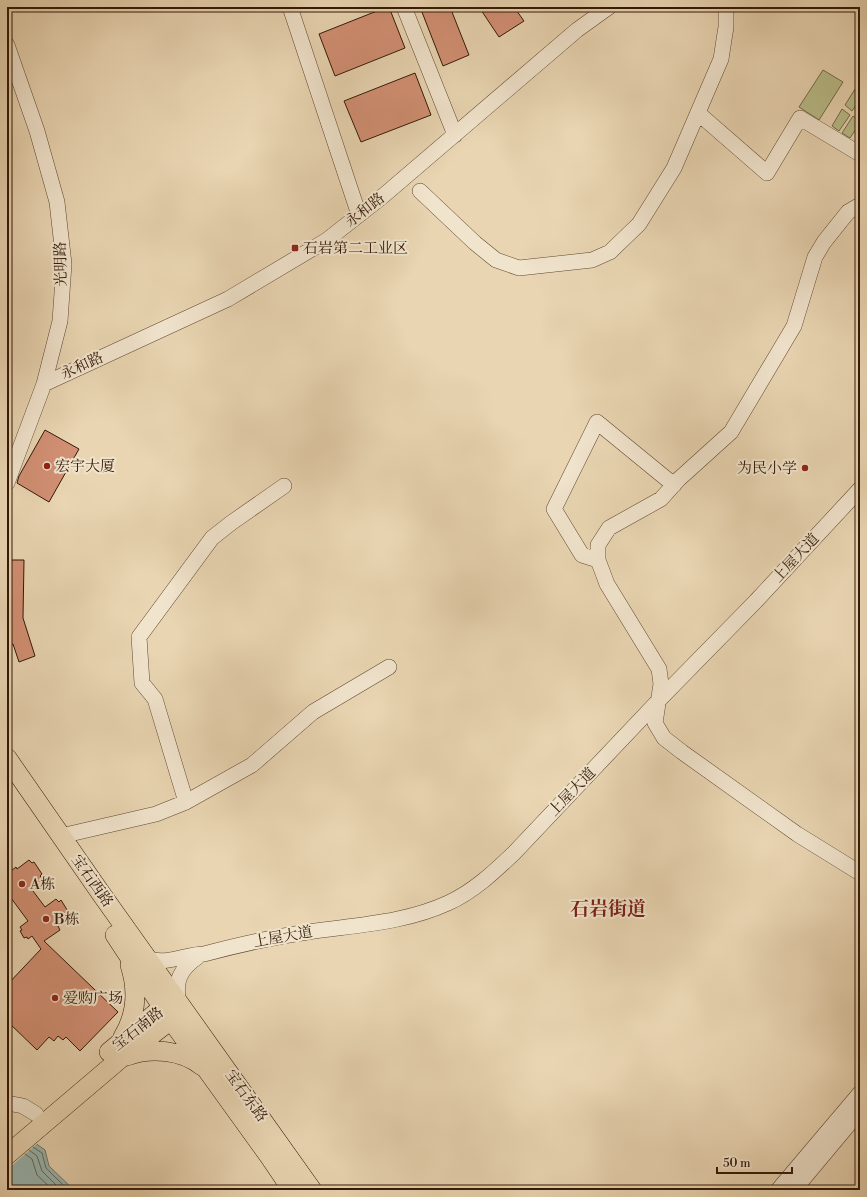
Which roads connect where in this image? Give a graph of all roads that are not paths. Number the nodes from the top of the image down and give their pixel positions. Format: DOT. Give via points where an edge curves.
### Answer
graph roads {
  1 [pos="290,7"];
  2 [pos="404,7"];
  3 [pos="609,7"];
  4 [pos="726,7"];
  5 [pos="7,45"];
  6 [pos="698,112"];
  7 [pos="455,135"];
  8 [pos="860,154"];
  9 [pos="420,191"];
  10 [pos="860,204"];
  11 [pos="359,216"];
  12 [pos="44,384"];
  13 [pos="8,476"];
  14 [pos="674,485"];
  15 [pos="284,486"];
  16 [pos="860,490"];
  17 [pos="598,560"];
  18 [pos="389,667"];
  19 [pos="660,700"];
  20 [pos="7,758"];
  21 [pos="7,780"];
  22 [pos="186,802"];
  23 [pos="61,836"];
  24 [pos="860,873"];
  25 [pos="125,948"];
  26 [pos="204,954"];
  27 [pos="147,958"];
  28 [pos="171,1010"];
  29 [pos="120,1051"];
  30 [pos="207,1070"];
  31 [pos="860,1093"];
  32 [pos="7,1103"];
  33 [pos="860,1112"];
  34 [pos="36,1119"];
  35 [pos="7,1139"];
  36 [pos="7,1155"];
  37 [pos="292,1190"];
  38 [pos="312,1190"];
  39 [pos="778,1190"];
  40 [pos="794,1190"];
  1 -- 11 [label="street"];
  2 -- 7 [label="street"];
  3 -- 7 [label="street, 永和路" via="578,30"];
  4 -- 6 [label="street" via="721,59"];
  5 -- 12 [label="street, 光明路" via="37,131 57,202 64,264 60,321"];
  6 -- 8 [label="street" via="767,173 800,118"];
  6 -- 9 [label="street" via="674,168 639,224 610,252 592,260 520,268 496,260"];
  7 -- 11 [label="street, 永和路"];
  10 -- 14 [label="street" via="848,212 815,257 794,326 730,432"];
  11 -- 12 [label="street, 永和路" via="327,240 228,299"];
  12 -- 13 [label="street, 光明路"];
  14 -- 17 [label="street" via="661,500 609,528 598,545"];
  14 -- 17 [label="street" via="597,422 554,509 582,555"];
  15 -- 22 [label="street" via="212,538 139,637 142,683 155,699"];
  16 -- 19 [label="street, 上屋大道"];
  17 -- 19 [label="street" via="607,584 659,669"];
  18 -- 22 [label="street" via="314,712 252,765"];
  19 -- 24 [label="street" via="655,723 664,738 797,834"];
  19 -- 26 [label="street, 上屋大道" via="499,867 450,902 393,919 277,936"];
  20 -- 23 [label="main road, 宝石西路"];
  21 -- 25 [label="main road, 宝石西路"];
  22 -- 23 [label="street" via="156,814"];
  23 -- 27 [label="main road, 宝石西路"];
  25 -- 28 [label="main road, 宝石西路"];
  25 -- 29 [label="main road" via="136,994 133,1014"];
  26 -- 27 [label="street, 上屋大道" via="156,961"];
  26 -- 28 [label="street, 上屋大道" via="182,971"];
  27 -- 28 [label="main road, 宝石西路"];
  28 -- 29 [label="main road, 宝石南路"];
  28 -- 30 [label="main road, 宝石东路"];
  28 -- 38 [label="main road, 宝石东路"];
  29 -- 30 [label="main road" via="134,1054 165,1052 189,1058"];
  29 -- 34 [label="main road, 宝石南路"];
  30 -- 37 [label="main road, 宝石东路"];
  31 -- 39 [label="street"];
  32 -- 34 [label="street" via="23,1106"];
  33 -- 40 [label="street"];
  34 -- 35 [label="main road"];
  34 -- 36 [label="main road"];
}
